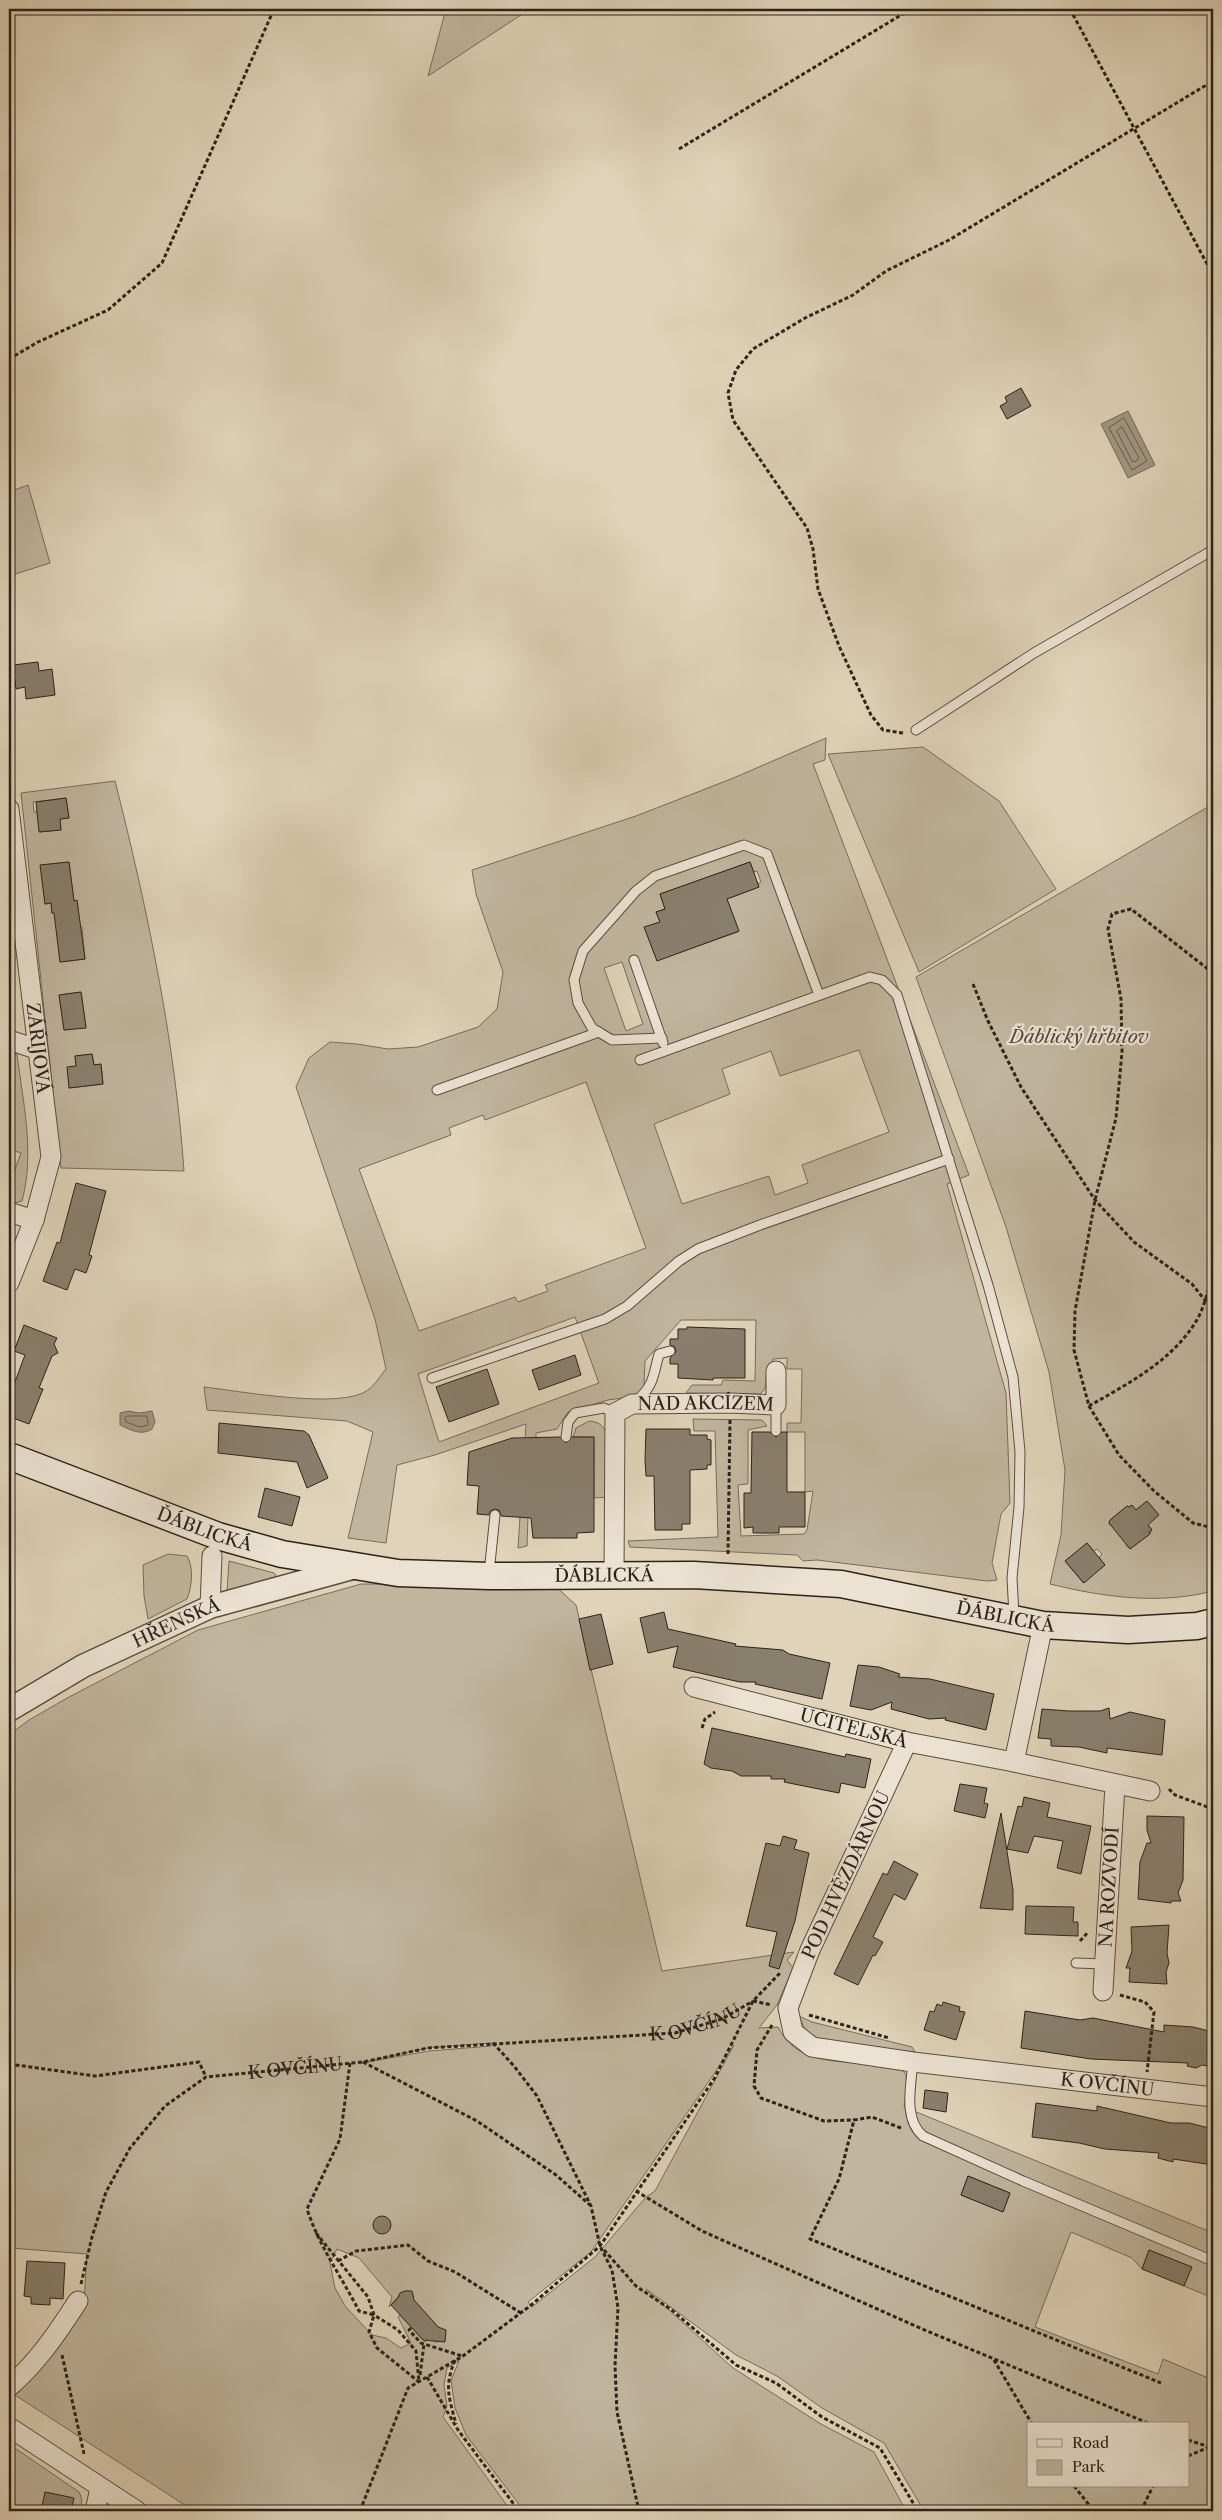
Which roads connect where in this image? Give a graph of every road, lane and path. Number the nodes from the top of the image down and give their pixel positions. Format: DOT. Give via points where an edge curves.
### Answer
graph roads {
  1 [pos="274,9"];
  2 [pos="911,9"];
  3 [pos="1070,9"];
  4 [pos="1213,81"];
  5 [pos="1135,127"];
  6 [pos="679,149"];
  7 [pos="1213,275"];
  8 [pos="9,359"];
  9 [pos="1213,550"];
  10 [pos="916,730"];
  11 [pos="9,809"];
  12 [pos="12,857"];
  13 [pos="634,960"];
  14 [pos="1213,973"];
  15 [pos="973,984"];
  16 [pos="819,995"];
  17 [pos="599,1032"];
  18 [pos="662,1038"];
  19 [pos="9,1040"];
  20 [pos="36,1049"];
  21 [pos="666,1051"];
  22 [pos="640,1060"];
  23 [pos="437,1090"];
  24 [pos="949,1159"];
  25 [pos="1095,1200"];
  26 [pos="9,1212"];
  27 [pos="34,1220"];
  28 [pos="1213,1276"];
  29 [pos="9,1283"];
  30 [pos="1204,1299"];
  31 [pos="1213,1306"];
  32 [pos="670,1351"];
  33 [pos="776,1371"];
  34 [pos="432,1378"];
  35 [pos="730,1403"];
  36 [pos="632,1404"];
  37 [pos="776,1405"];
  38 [pos="1089,1406"];
  39 [pos="615,1413"];
  40 [pos="776,1432"];
  41 [pos="566,1437"];
  42 [pos="9,1456"];
  43 [pos="495,1516"];
  44 [pos="1213,1528"];
  45 [pos="728,1554"];
  46 [pos="212,1556"];
  47 [pos="357,1567"];
  48 [pos="614,1574"];
  49 [pos="489,1576"];
  50 [pos="210,1607"];
  51 [pos="1014,1619"];
  52 [pos="1213,1622"];
  53 [pos="1043,1625"];
  54 [pos="694,1687"];
  55 [pos="9,1710"];
  56 [pos="724,1714"];
  57 [pos="702,1728"];
  58 [pos="907,1742"];
  59 [pos="1014,1762"];
  60 [pos="1115,1785"];
  61 [pos="1157,1788"];
  62 [pos="1213,1809"];
  63 [pos="1076,1963"];
  64 [pos="1105,1964"];
  65 [pos="1103,1991"];
  66 [pos="788,2008"];
  67 [pos="493,2043"];
  68 [pos="363,2062"];
  69 [pos="913,2062"];
  70 [pos="350,2063"];
  71 [pos="9,2064"];
  72 [pos="206,2077"];
  73 [pos="1146,2088"];
  74 [pos="1213,2097"];
  75 [pos="854,2120"];
  76 [pos="916,2130"];
  77 [pos="636,2191"];
  78 [pos="591,2206"];
  79 [pos="313,2228"];
  80 [pos="600,2246"];
  81 [pos="338,2261"];
  82 [pos="1213,2261"];
  83 [pos="78,2301"];
  84 [pos="521,2313"];
  85 [pos="374,2315"];
  86 [pos="411,2328"];
  87 [pos="59,2330"];
  88 [pos="424,2344"];
  89 [pos="463,2356"];
  90 [pos="994,2358"];
  91 [pos="455,2360"];
  92 [pos="427,2378"];
  93 [pos="418,2382"];
  94 [pos="1161,2383"];
  95 [pos="9,2387"];
  96 [pos="1031,2422"];
  97 [pos="1145,2422"];
  98 [pos="9,2427"];
  99 [pos="458,2430"];
  100 [pos="1190,2441"];
  101 [pos="1208,2448"];
  102 [pos="1213,2448"];
  103 [pos="1190,2455"];
  104 [pos="96,2485"];
  105 [pos="1076,2488"];
  106 [pos="1152,2488"];
  107 [pos="95,2511"];
  108 [pos="137,2511"];
  109 [pos="360,2511"];
  110 [pos="518,2511"];
  111 [pos="639,2511"];
  112 [pos="918,2511"];
  113 [pos="1094,2511"];
  114 [pos="1141,2511"];
  1 -- 8 [label="path" via="162,263 108,310"];
  2 -- 6 [label="path"];
  3 -- 5 [label="path"];
  4 -- 5 [label="path"];
  5 -- 7 [label="path"];
  5 -- 10 [label="path" via="949,240 886,271 853,295 753,350 736,370 728,393 734,420 807,528 818,589 839,646 871,716 883,730 902,734"];
  9 -- 10 [label="lane" via="1034,653"];
  11 -- 12 [label="street, ZÁŘIJOVÁ"];
  12 -- 20 [label="street, ZÁŘIJOVÁ"];
  13 -- 18 [label="lane"];
  14 -- 25 [label="path" via="1131,909 1112,914 1108,929 1121,999 1122,1052 1116,1118"];
  15 -- 25 [label="path" via="1022,1087"];
  16 -- 17 [label="lane" via="767,854 744,845 655,876 636,891 583,951 574,980 578,1004 592,1028"];
  16 -- 21 [label="lane"];
  16 -- 24 [label="lane" via="870,977 882,980 897,995"];
  17 -- 18 [label="lane" via="612,1040"];
  17 -- 23 [label="lane"];
  18 -- 21 [label="lane"];
  19 -- 20 [label="street"];
  20 -- 27 [label="street, ZÁŘIJOVÁ" via="51,1157"];
  21 -- 22 [label="lane"];
  24 -- 34 [label="lane" via="698,1249 606,1319"];
  24 -- 51 [label="lane" via="1012,1377 1020,1452 1012,1578"];
  25 -- 30 [label="path" via="1134,1242 1192,1284"];
  25 -- 38 [label="path" via="1075,1312 1074,1350"];
  26 -- 27 [label="street"];
  27 -- 29 [label="street, ZÁŘIJOVÁ"];
  28 -- 30 [label="path"];
  30 -- 31 [label="path"];
  30 -- 38 [label="path" via="1189,1332 1174,1348 1143,1375"];
  32 -- 36 [label="lane" via="659,1354 654,1381 646,1393"];
  33 -- 37 [label="street, NAD AKCÍZEM"];
  35 -- 36 [label="street, NAD AKCÍZEM"];
  35 -- 37 [label="street, NAD AKCÍZEM"];
  35 -- 45 [label="path"];
  36 -- 39 [label="street, NAD AKCÍZEM"];
  37 -- 40 [label="lane"];
  38 -- 44 [label="path" via="1119,1455 1154,1491 1193,1523"];
  39 -- 41 [label="lane" via="604,1408 575,1413 568,1422"];
  39 -- 48 [label="street, NAD AKCÍZEM"];
  42 -- 47 [label="main road, ĎÁBLICKÁ" via="218,1536 282,1554"];
  43 -- 49 [label="lane"];
  46 -- 50 [label="street"];
  47 -- 49 [label="main road, ĎÁBLICKÁ" via="398,1573"];
  47 -- 50 [label="street, HŘENSKÁ"];
  48 -- 49 [label="main road, ĎÁBLICKÁ"];
  48 -- 51 [label="main road, ĎÁBLICKÁ" via="694,1575 841,1584"];
  50 -- 55 [label="street, HŘENSKÁ" via="83,1666"];
  51 -- 53 [label="main road, ĎÁBLICKÁ"];
  52 -- 53 [label="main road, ĎÁBLICKÁ" via="1128,1630"];
  53 -- 59 [label="street"];
  54 -- 58 [label="street, UČITELSKÁ"];
  56 -- 57 [label="path" via="715,1712 705,1719"];
  58 -- 59 [label="street, UČITELSKÁ"];
  58 -- 66 [label="street, POD HVĚZDÁRNOU" via="810,1950"];
  59 -- 60 [label="street, UČITELSKÁ"];
  60 -- 61 [label="street, UČITELSKÁ"];
  60 -- 64 [label="street, NA ROZVODÍ"];
  61 -- 62 [label="path"];
  63 -- 64 [label="lane"];
  64 -- 65 [label="street, NA ROZVODÍ"];
  65 -- 73 [label="path" via="1145,2002 1154,2012"];
  66 -- 69 [label="street, K OVČÍNU" via="793,2032 812,2047"];
  66 -- 75 [label="path" via="778,2016 756,2050 754,2086 761,2098 824,2120"];
  67 -- 68 [label="path, K OVČÍNU" via="428,2048"];
  67 -- 77 [label="path, K OVČÍNU" via="675,2033 722,2019 753,2001 714,2079"];
  67 -- 78 [label="path" via="536,2096"];
  68 -- 70 [label="path, K OVČÍNU"];
  68 -- 78 [label="path" via="477,2121 556,2175"];
  69 -- 73 [label="street, K OVČÍNU"];
  69 -- 76 [label="lane" via="910,2110"];
  70 -- 72 [label="path, K OVČÍNU"];
  70 -- 79 [label="path" via="340,2139 306,2209"];
  71 -- 72 [label="path" via="95,2076 199,2062"];
  72 -- 83 [label="path, K OVČÍNU" via="165,2106 130,2148 106,2192"];
  73 -- 74 [label="street, K OVČÍNU"];
  75 -- 76 [label="path" via="872,2117 896,2127"];
  75 -- 94 [label="path" via="839,2179 810,2239"];
  76 -- 82 [label="lane" via="1023,2181"];
  77 -- 80 [label="path"];
  77 -- 90 [label="path" via="702,2231"];
  78 -- 80 [label="path"];
  79 -- 81 [label="path"];
  79 -- 85 [label="path" via="359,2311"];
  80 -- 84 [label="path"];
  80 -- 111 [label="path" via="612,2270 618,2308 617,2412"];
  80 -- 112 [label="path" via="636,2286 674,2311 736,2365 776,2383 822,2417 880,2448"];
  81 -- 84 [label="path" via="356,2251 408,2246 428,2262 455,2272"];
  81 -- 85 [label="path" via="368,2297"];
  83 -- 87 [label="street"];
  84 -- 89 [label="path"];
  85 -- 93 [label="path" via="398,2330 416,2351"];
  85 -- 93 [label="path" via="369,2332 377,2348"];
  86 -- 88 [label="path" via="409,2330"];
  87 -- 95 [label="street" via="25,2373"];
  87 -- 104 [label="path" via="77,2430"];
  88 -- 89 [label="path"];
  88 -- 93 [label="path"];
  89 -- 91 [label="path"];
  90 -- 96 [label="path"];
  90 -- 97 [label="path"];
  91 -- 92 [label="path"];
  91 -- 99 [label="path" via="448,2378 448,2396"];
  92 -- 93 [label="path"];
  92 -- 99 [label="path"];
  93 -- 109 [label="path" via="408,2388"];
  98 -- 104 [label="street"];
  99 -- 110 [label="path"];
  100 -- 101 [label="path"];
  101 -- 102 [label="path"];
  101 -- 103 [label="path"];
  104 -- 107 [label="street"];
  104 -- 108 [label="street"];
  105 -- 113 [label="path"];
  106 -- 114 [label="path"];
}
